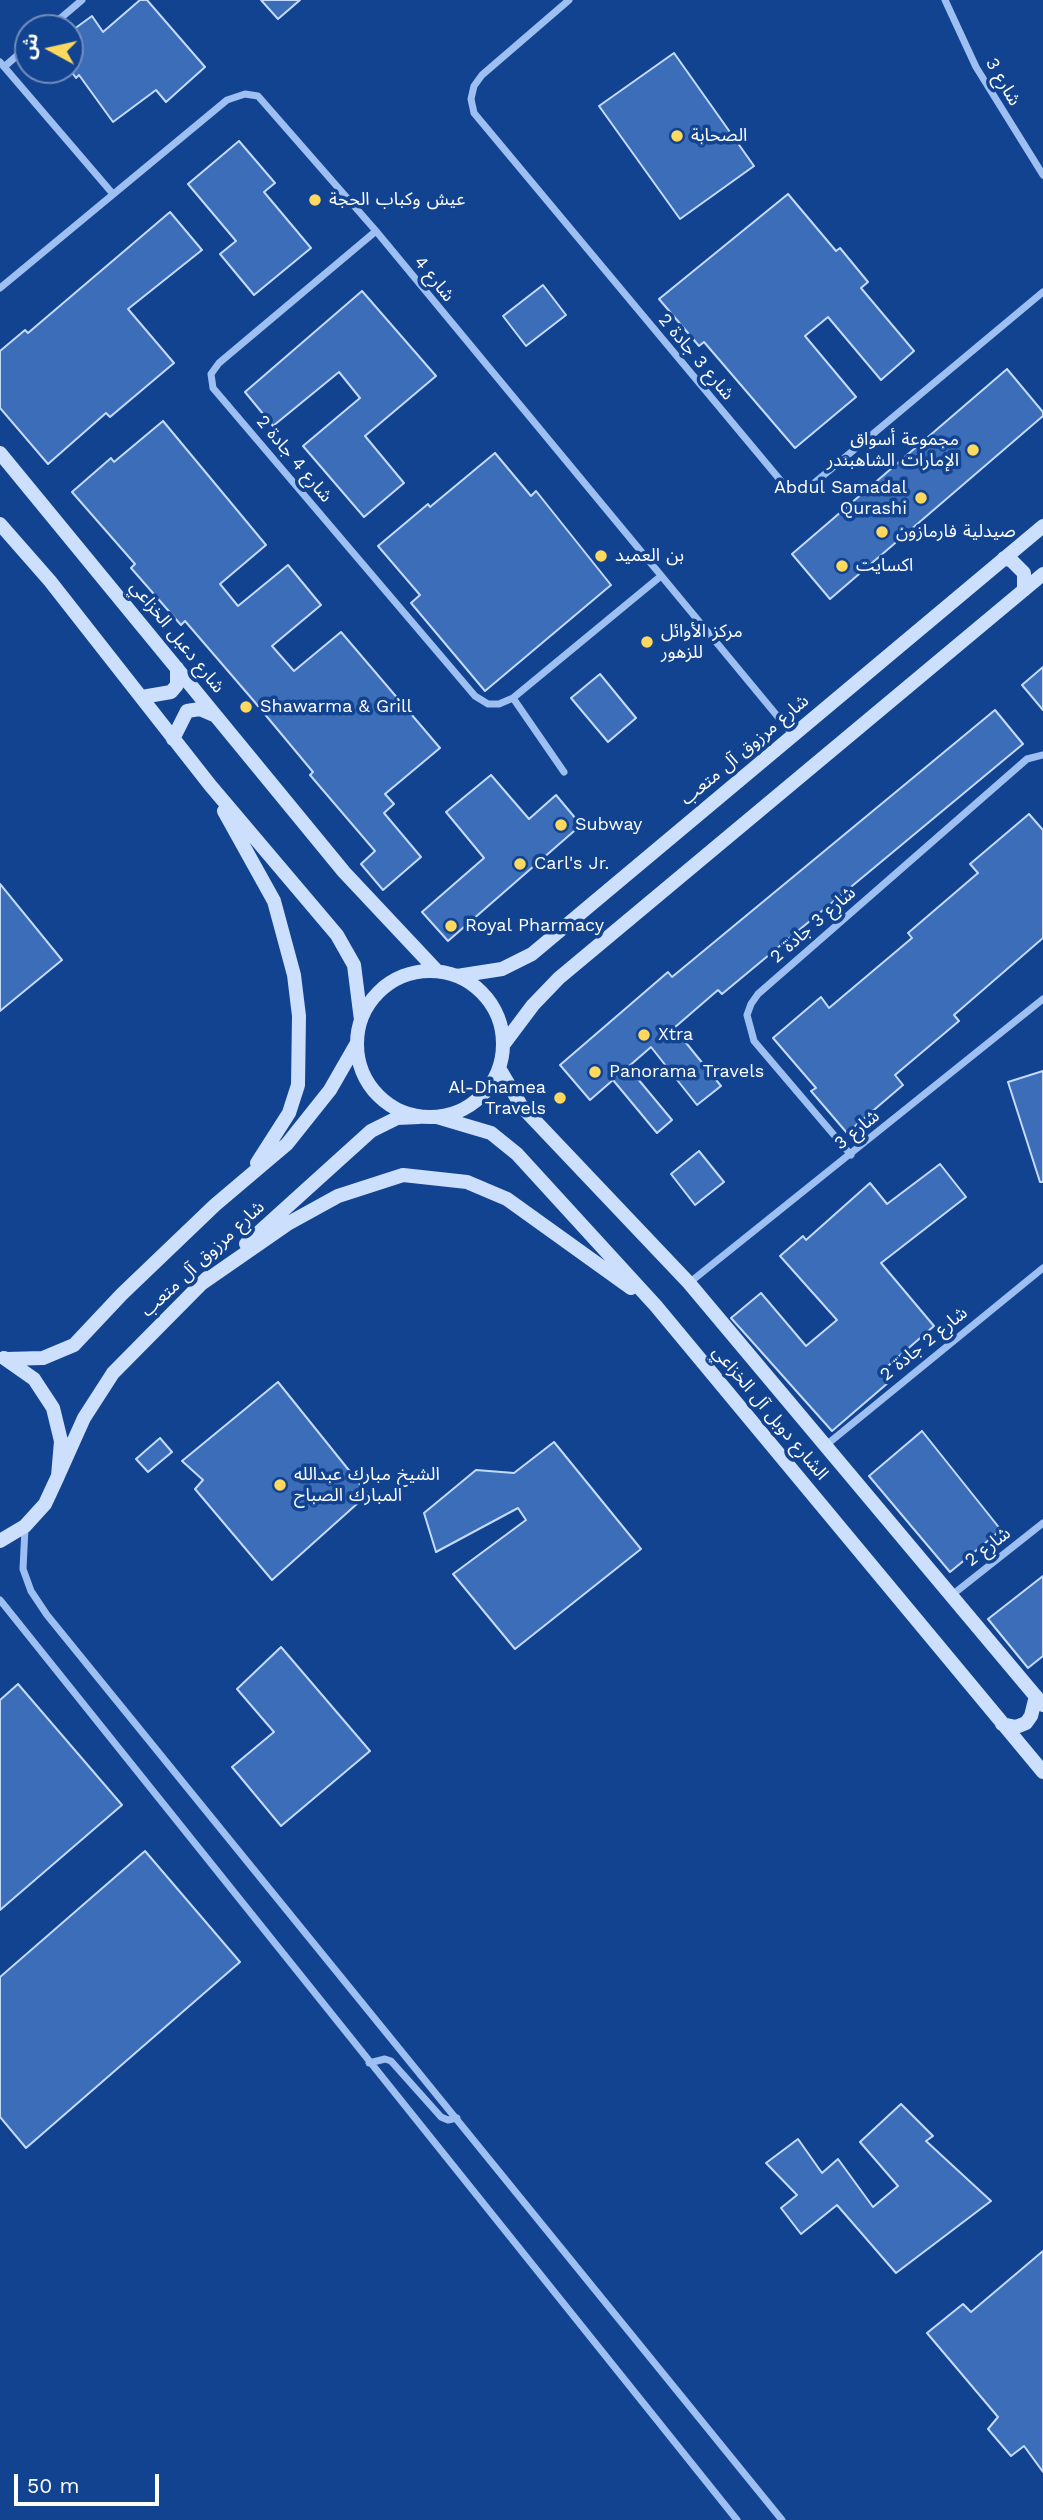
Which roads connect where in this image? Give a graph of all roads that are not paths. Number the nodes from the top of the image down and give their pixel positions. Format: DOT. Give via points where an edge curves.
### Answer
graph roads {
  1 [pos="82,0"];
  2 [pos="569,0"];
  3 [pos="945,0"];
  4 [pos="66,14"];
  5 [pos="2,65"];
  6 [pos="1043,176"];
  7 [pos="113,194"];
  8 [pos="376,231"];
  9 [pos="0,288"];
  10 [pos="1043,292"];
  11 [pos="0,453"];
  12 [pos="0,524"];
  13 [pos="1043,526"];
  14 [pos="1004,558"];
  15 [pos="1043,574"];
  16 [pos="662,576"];
  17 [pos="1024,590"];
  18 [pos="177,668"];
  19 [pos="142,697"];
  20 [pos="513,698"];
  21 [pos="216,716"];
  22 [pos="793,735"];
  23 [pos="173,739"];
  24 [pos="1043,755"];
  25 [pos="564,772"];
  26 [pos="210,785"];
  27 [pos="437,971"];
  28 [pos="457,976"];
  29 [pos="1043,999"];
  30 [pos="361,1020"];
  31 [pos="357,1043"];
  32 [pos="503,1045"];
  33 [pos="499,1068"];
  34 [pos="419,1117"];
  35 [pos="437,1117"];
  36 [pos="851,1155"];
  37 [pos="242,1184"];
  38 [pos="1043,1268"];
  39 [pos="689,1283"];
  40 [pos="201,1284"];
  41 [pos="656,1306"];
  42 [pos="3,1358"];
  43 [pos="825,1446"];
  44 [pos="58,1476"];
  45 [pos="1043,1523"];
  46 [pos="25,1526"];
  47 [pos="0,1541"];
  48 [pos="952,1595"];
  49 [pos="0,1600"];
  50 [pos="1039,1700"];
  51 [pos="1002,1724"];
  52 [pos="1042,1766"];
  53 [pos="369,2063"];
  54 [pos="457,2118"];
  55 [pos="737,2520"];
  56 [pos="782,2520"];
  1 -- 4 [label="street"];
  2 -- 10 [label="street, شارع 3 جادة 2" via="482,75 471,99 474,113 786,487 813,484"];
  3 -- 6 [label="street, شارع 3" via="976,67"];
  5 -- 7 [label="street"];
  7 -- 8 [label="street, شارع 4" via="227,100 246,93 258,96"];
  7 -- 9 [label="street, شارع 4"];
  8 -- 16 [label="street, شارع 4"];
  8 -- 20 [label="street, شارع 4 جادة 2" via="219,363 211,381 475,695 488,704"];
  11 -- 18 [label="main road, شارع دعبل الخزاعي"];
  12 -- 19 [label="main road"];
  13 -- 14 [label="main road, شارع مرزوق آل متعب"];
  14 -- 17 [label="main road" via="1024,573"];
  14 -- 22 [label="main road, شارع مرزوق آل متعب"];
  15 -- 17 [label="main road"];
  16 -- 20 [label="street"];
  16 -- 22 [label="street, شارع 4"];
  17 -- 32 [label="main road" via="559,978"];
  18 -- 19 [label="main road" via="177,685 171,692"];
  18 -- 21 [label="main road, شارع دعبل الخزاعي"];
  19 -- 23 [label="main road"];
  20 -- 25 [label="street"];
  21 -- 23 [label="main road" via="200,709 187,711"];
  21 -- 27 [label="main road, شارع دعبل الخزاعي" via="344,872"];
  22 -- 28 [label="main road, شارع مرزوق آل متعب" via="532,954 502,969"];
  23 -- 26 [label="main road"];
  24 -- 36 [label="street, شارع 3 جادة 2" via="1027,759 751,1004 747,1016 754,1041"];
  26 -- 30 [label="main road" via="346,948 354,965"];
  26 -- 37 [label="main road" via="274,901 294,975 299,1016 298,1085 289,1113"];
  27 -- 28 [label="main road"];
  27 -- 30 [label="main road" via="399,978 370,1003"];
  28 -- 32 [label="main road" via="485,996 498,1019"];
  29 -- 36 [label="street, شارع 3"];
  30 -- 31 [label="main road"];
  31 -- 34 [label="main road" via="359,1064 368,1083 399,1111"];
  31 -- 37 [label="main road, شارع مرزوق آل متعب" via="314,1113"];
  32 -- 33 [label="main road"];
  33 -- 35 [label="main road" via="482,1096 453,1114"];
  33 -- 39 [label="main road, الشارع دوبل آل الخزاعي" via="522,1107"];
  34 -- 35 [label="main road"];
  34 -- 40 [label="main road, شارع مرزوق آل متعب" via="397,1118 371,1131"];
  35 -- 41 [label="main road, الشارع دوبل آل الخزاعي" via="491,1133 517,1154"];
  36 -- 39 [label="street, شارع 3"];
  37 -- 42 [label="main road, شارع مرزوق آل متعب" via="122,1294 74,1345 43,1358"];
  38 -- 43 [label="street, شارع 2 جادة 2"];
  39 -- 43 [label="main road, الشارع دوبل آل الخزاعي"];
  40 -- 41 [label="main road" via="289,1223 338,1196 403,1175 436,1176 467,1182 507,1199"];
  40 -- 44 [label="main road, شارع مرزوق آل متعب" via="113,1373 84,1418"];
  41 -- 51 [label="main road, الشارع دوبل آل الخزاعي"];
  42 -- 44 [label="main road" via="34,1379 53,1408 61,1441"];
  43 -- 48 [label="main road, الشارع دوبل آل الخزاعي"];
  44 -- 46 [label="main road, شارع مرزوق آل متعب" via="45,1504"];
  45 -- 48 [label="street, شارع 2"];
  46 -- 47 [label="main road, شارع مرزوق آل متعب"];
  46 -- 54 [label="street" via="23,1569 47,1615"];
  48 -- 50 [label="main road, الشارع دوبل آل الخزاعي"];
  49 -- 53 [label="street"];
  50 -- 51 [label="main road" via="1026,1723 1016,1727"];
  51 -- 52 [label="main road, الشارع دوبل آل الخزاعي"];
  53 -- 54 [label="street" via="391,2061 441,2117"];
  53 -- 55 [label="street"];
  54 -- 56 [label="street"];
}
